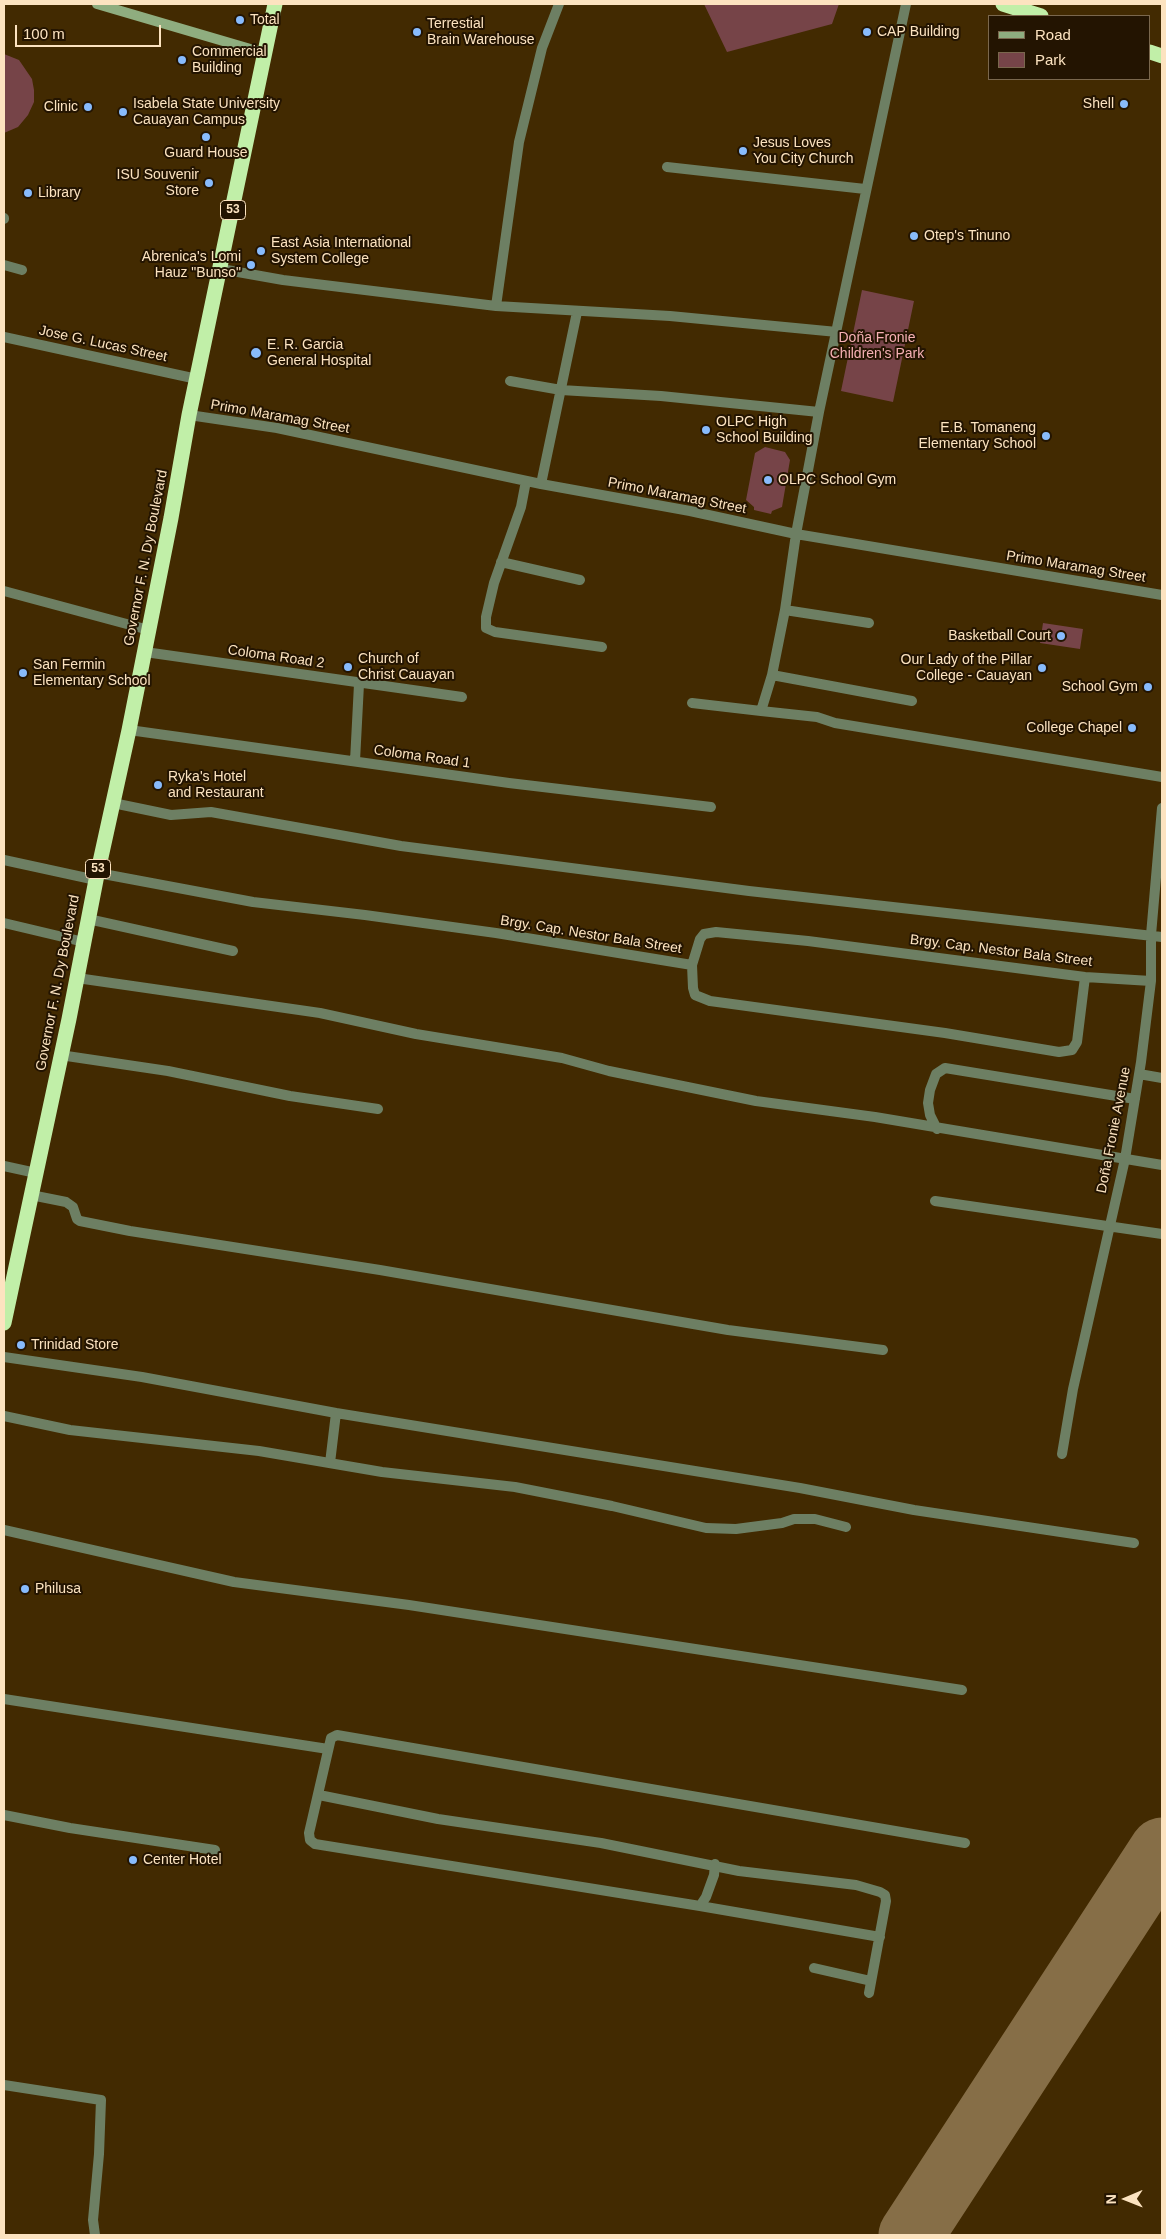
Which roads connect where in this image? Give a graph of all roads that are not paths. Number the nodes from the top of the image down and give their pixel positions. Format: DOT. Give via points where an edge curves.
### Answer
graph roads {
  1 [pos="97,4"];
  2 [pos="275,4"];
  3 [pos="559,4"];
  4 [pos="906,4"];
  5 [pos="1002,4"];
  6 [pos="1038,15"];
  7 [pos="264,53"];
  8 [pos="667,166"];
  9 [pos="865,189"];
  10 [pos="4,265"];
  11 [pos="221,269"];
  12 [pos="22,270"];
  13 [pos="496,306"];
  14 [pos="577,312"];
  15 [pos="837,332"];
  16 [pos="4,336"];
  17 [pos="197,378"];
  18 [pos="510,381"];
  19 [pos="561,390"];
  20 [pos="820,412"];
  21 [pos="189,415"];
  22 [pos="526,481"];
  23 [pos="541,484"];
  24 [pos="796,534"];
  25 [pos="502,562"];
  26 [pos="580,580"];
  27 [pos="4,591"];
  28 [pos="1162,595"];
  29 [pos="785,610"];
  30 [pos="869,623"];
  31 [pos="149,630"];
  32 [pos="602,647"];
  33 [pos="145,652"];
  34 [pos="772,675"];
  35 [pos="359,684"];
  36 [pos="462,697"];
  37 [pos="912,701"];
  38 [pos="692,703"];
  39 [pos="761,712"];
  40 [pos="129,730"];
  41 [pos="354,761"];
  42 [pos="1162,777"];
  43 [pos="113,803"];
  44 [pos="711,807"];
  45 [pos="1162,808"];
  46 [pos="4,860"];
  47 [pos="97,877"];
  48 [pos="88,919"];
  49 [pos="4,923"];
  50 [pos="1151,935"];
  51 [pos="1162,937"];
  52 [pos="84,942"];
  53 [pos="234,951"];
  54 [pos="692,965"];
  55 [pos="1085,976"];
  56 [pos="77,978"];
  57 [pos="1151,981"];
  58 [pos="60,1055"];
  59 [pos="1139,1074"];
  60 [pos="1162,1078"];
  61 [pos="1136,1099"];
  62 [pos="378,1109"];
  63 [pos="937,1129"];
  64 [pos="1125,1159"];
  65 [pos="4,1166"];
  66 [pos="1162,1166"];
  67 [pos="36,1173"];
  68 [pos="31,1195"];
  69 [pos="935,1201"];
  70 [pos="1109,1226"];
  71 [pos="1162,1234"];
  72 [pos="4,1322"];
  73 [pos="883,1350"];
  74 [pos="4,1357"];
  75 [pos="336,1413"];
  76 [pos="4,1416"];
  77 [pos="1062,1454"];
  78 [pos="330,1463"];
  79 [pos="846,1527"];
  80 [pos="4,1530"];
  81 [pos="1134,1543"];
  82 [pos="962,1690"];
  83 [pos="4,1699"];
  84 [pos="328,1749"];
  85 [pos="319,1796"];
  86 [pos="4,1815"];
  87 [pos="965,1843"];
  88 [pos="216,1850"];
  89 [pos="714,1864"];
  90 [pos="700,1906"];
  91 [pos="880,1937"];
  92 [pos="814,1968"];
  93 [pos="871,1981"];
  94 [pos="869,1993"];
  95 [pos="4,2085"];
  96 [pos="95,2235"];
  1 -- 7 [label="street"];
  2 -- 7 [label="highway, Governor F. N. Dy Boulevard / 53"];
  3 -- 13 [label="street" via="542,48 519,142"];
  4 -- 9 [label="street"];
  5 -- 6 [label="highway"];
  7 -- 11 [label="highway, Governor F. N. Dy Boulevard / 53"];
  8 -- 9 [label="street"];
  9 -- 15 [label="street"];
  10 -- 12 [label="street"];
  11 -- 13 [label="street"];
  11 -- 17 [label="highway, Governor F. N. Dy Boulevard / 53"];
  13 -- 14 [label="street"];
  14 -- 15 [label="street" via="670,316"];
  14 -- 19 [label="street"];
  15 -- 20 [label="street"];
  16 -- 17 [label="street, Jose G. Lucas Street"];
  17 -- 21 [label="highway, Governor F. N. Dy Boulevard / 53"];
  18 -- 19 [label="street"];
  19 -- 20 [label="street"];
  19 -- 23 [label="street"];
  20 -- 24 [label="street"];
  21 -- 22 [label="street, Primo Maramag Street" via="277,428"];
  21 -- 31 [label="highway, Governor F. N. Dy Boulevard / 53"];
  22 -- 23 [label="street, Primo Maramag Street"];
  22 -- 25 [label="street" via="521,507"];
  23 -- 24 [label="street, Primo Maramag Street"];
  24 -- 28 [label="street, Primo Maramag Street"];
  24 -- 29 [label="street"];
  25 -- 26 [label="street"];
  25 -- 32 [label="street" via="486,617 486,628"];
  27 -- 31 [label="street"];
  29 -- 30 [label="street"];
  29 -- 34 [label="street"];
  31 -- 33 [label="highway, Governor F. N. Dy Boulevard / 53"];
  33 -- 35 [label="street, Coloma Road 2"];
  33 -- 40 [label="highway, Governor F. N. Dy Boulevard / 53"];
  34 -- 37 [label="street"];
  34 -- 39 [label="street"];
  35 -- 36 [label="street, Coloma Road 2"];
  35 -- 41 [label="street"];
  38 -- 39 [label="street"];
  39 -- 42 [label="street" via="817,717 835,723"];
  40 -- 41 [label="street, Coloma Road 1"];
  40 -- 43 [label="highway, Governor F. N. Dy Boulevard / 53"];
  41 -- 44 [label="street, Coloma Road 1"];
  43 -- 47 [label="highway, Governor F. N. Dy Boulevard / 53"];
  43 -- 50 [label="street" via="176,816 211,812 401,846 730,888"];
  45 -- 50 [label="street, Doña Fronie Avenue"];
  46 -- 47 [label="street, Brgy. Cap. Nestor Bala Street"];
  47 -- 48 [label="highway, Governor F. N. Dy Boulevard / 53"];
  47 -- 54 [label="street, Brgy. Cap. Nestor Bala Street" via="253,902 487,932"];
  48 -- 52 [label="highway, Governor F. N. Dy Boulevard / 53"];
  48 -- 53 [label="street"];
  49 -- 52 [label="street"];
  50 -- 51 [label="street"];
  50 -- 57 [label="street, Doña Fronie Avenue"];
  52 -- 56 [label="highway, Governor F. N. Dy Boulevard / 53"];
  54 -- 55 [label="street, Brgy. Cap. Nestor Bala Street" via="700,939 704,934 716,932"];
  54 -- 55 [label="street" via="695,995 710,1001 1059,1052 1072,1050 1077,1042"];
  55 -- 57 [label="street, Brgy. Cap. Nestor Bala Street"];
  56 -- 58 [label="highway, Governor F. N. Dy Boulevard / 53"];
  56 -- 63 [label="street" via="320,1013 416,1034 562,1058 609,1071 756,1101"];
  57 -- 59 [label="street, Doña Fronie Avenue"];
  58 -- 62 [label="street"];
  58 -- 67 [label="highway, Governor F. N. Dy Boulevard / 53"];
  59 -- 60 [label="street"];
  59 -- 61 [label="street, Doña Fronie Avenue"];
  61 -- 63 [label="street" via="945,1068 936,1074 929,1097 930,1115"];
  61 -- 64 [label="street, Doña Fronie Avenue"];
  63 -- 64 [label="street"];
  64 -- 66 [label="street"];
  64 -- 70 [label="street, Doña Fronie Avenue"];
  65 -- 67 [label="street"];
  67 -- 68 [label="highway, Governor F. N. Dy Boulevard / 53"];
  68 -- 72 [label="highway, Governor F. N. Dy Boulevard / 53"];
  68 -- 73 [label="street" via="66,1202 74,1208 80,1221 130,1231 728,1330"];
  69 -- 70 [label="street"];
  70 -- 71 [label="street"];
  70 -- 77 [label="street, Doña Fronie Avenue"];
  74 -- 75 [label="street" via="152,1379"];
  75 -- 78 [label="street"];
  75 -- 81 [label="street" via="800,1488 914,1510"];
  76 -- 78 [label="street" via="70,1430 258,1450"];
  78 -- 79 [label="street" via="515,1487 706,1528 736,1529 794,1519 815,1519"];
  80 -- 82 [label="street" via="234,1582 418,1606"];
  83 -- 84 [label="street"];
  84 -- 85 [label="street"];
  84 -- 87 [label="street" via="331,1738 340,1735"];
  85 -- 89 [label="street"];
  85 -- 90 [label="street" via="309,1833 315,1844"];
  86 -- 88 [label="street"];
  89 -- 90 [label="street" via="714,1875"];
  89 -- 91 [label="street" via="740,1871 856,1885 880,1892 886,1901"];
  90 -- 91 [label="street"];
  91 -- 93 [label="street"];
  92 -- 93 [label="street"];
  93 -- 94 [label="street"];
  95 -- 96 [label="street" via="101,2100 93,2220"];
}
